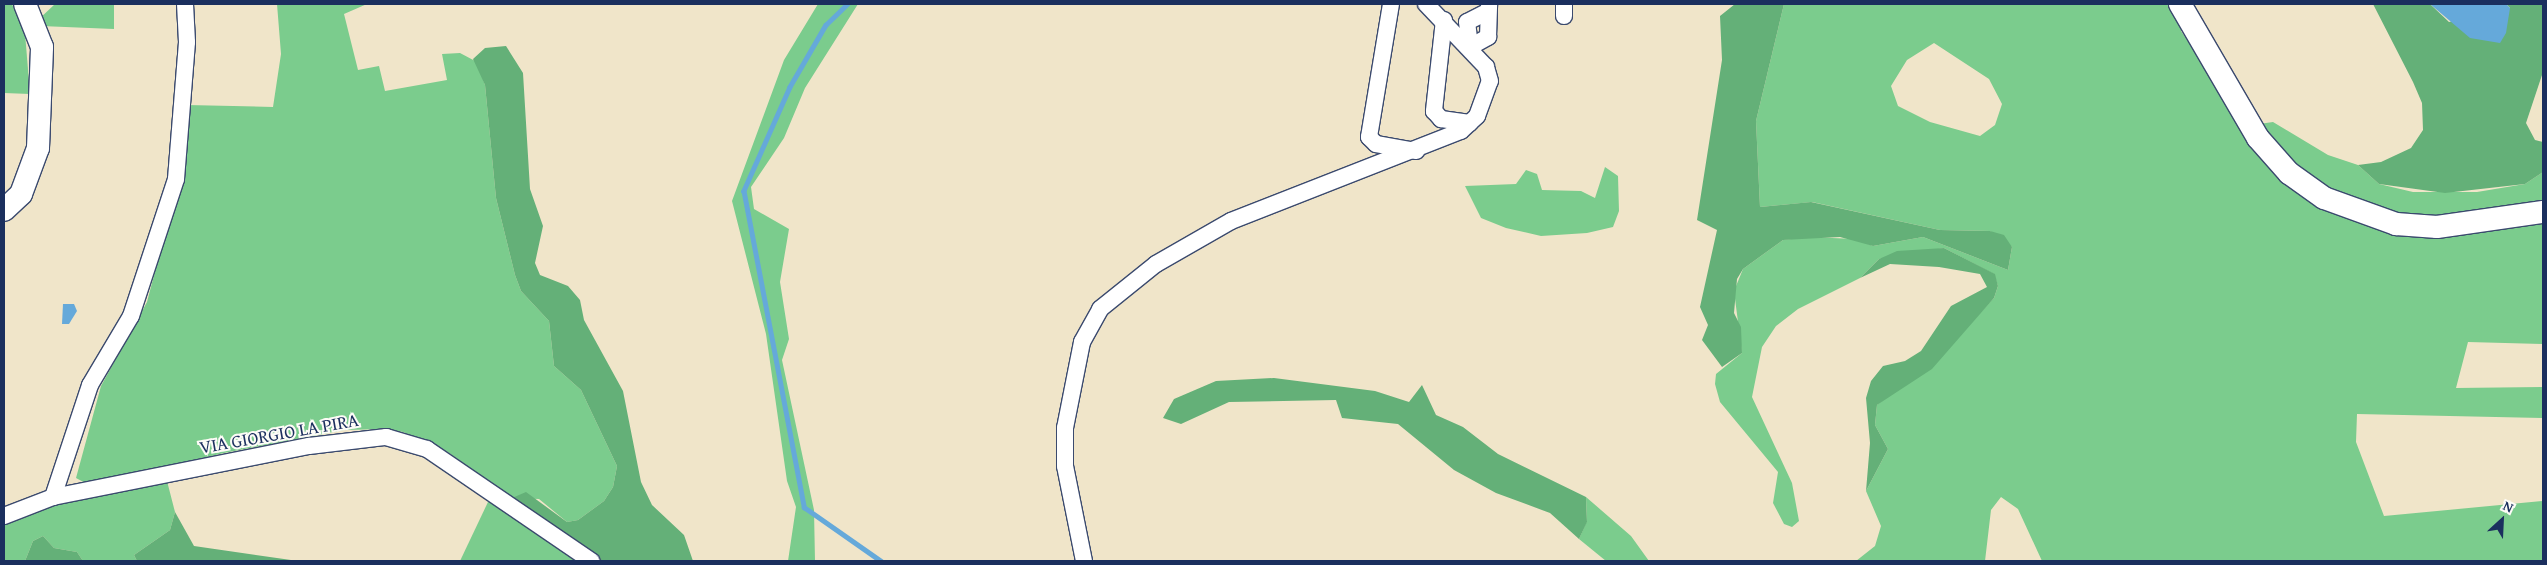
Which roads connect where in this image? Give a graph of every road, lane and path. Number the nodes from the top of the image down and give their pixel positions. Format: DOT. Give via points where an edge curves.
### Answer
graph roads {
  1 [pos="25,4"];
  2 [pos="185,4"];
  3 [pos="1391,4"];
  4 [pos="1426,4"];
  5 [pos="2180,4"];
  6 [pos="1488,8"];
  7 [pos="1444,20"];
  8 [pos="1470,48"];
  9 [pos="1470,123"];
  10 [pos="1418,151"];
  11 [pos="4,210"];
  12 [pos="2543,212"];
  13 [pos="53,497"];
  14 [pos="4,516"];
  15 [pos="591,561"];
  16 [pos="1084,561"];
  1 -- 11 [label="street" via="42,47 38,148 21,194"];
  2 -- 13 [label="street" via="187,42 176,179 131,316 90,385"];
  3 -- 10 [label="street" via="1369,137 1376,144"];
  4 -- 7 [label="street"];
  5 -- 12 [label="street" via="2258,138 2289,173 2324,198 2396,224 2437,227"];
  6 -- 8 [label="street" via="1488,37"];
  7 -- 8 [label="street"];
  7 -- 9 [label="street" via="1434,111 1441,119"];
  8 -- 9 [label="street" via="1486,67 1490,81 1488,96"];
  9 -- 10 [label="street"];
  10 -- 16 [label="street" via="1312,186 1231,221 1143,273 1100,309 1082,342 1064,428 1065,466"];
  13 -- 14 [label="street, VIA GIORGIO LA PIRA"];
  13 -- 15 [label="street, VIA GIORGIO LA PIRA" via="309,446 386,437 428,449"];
}
